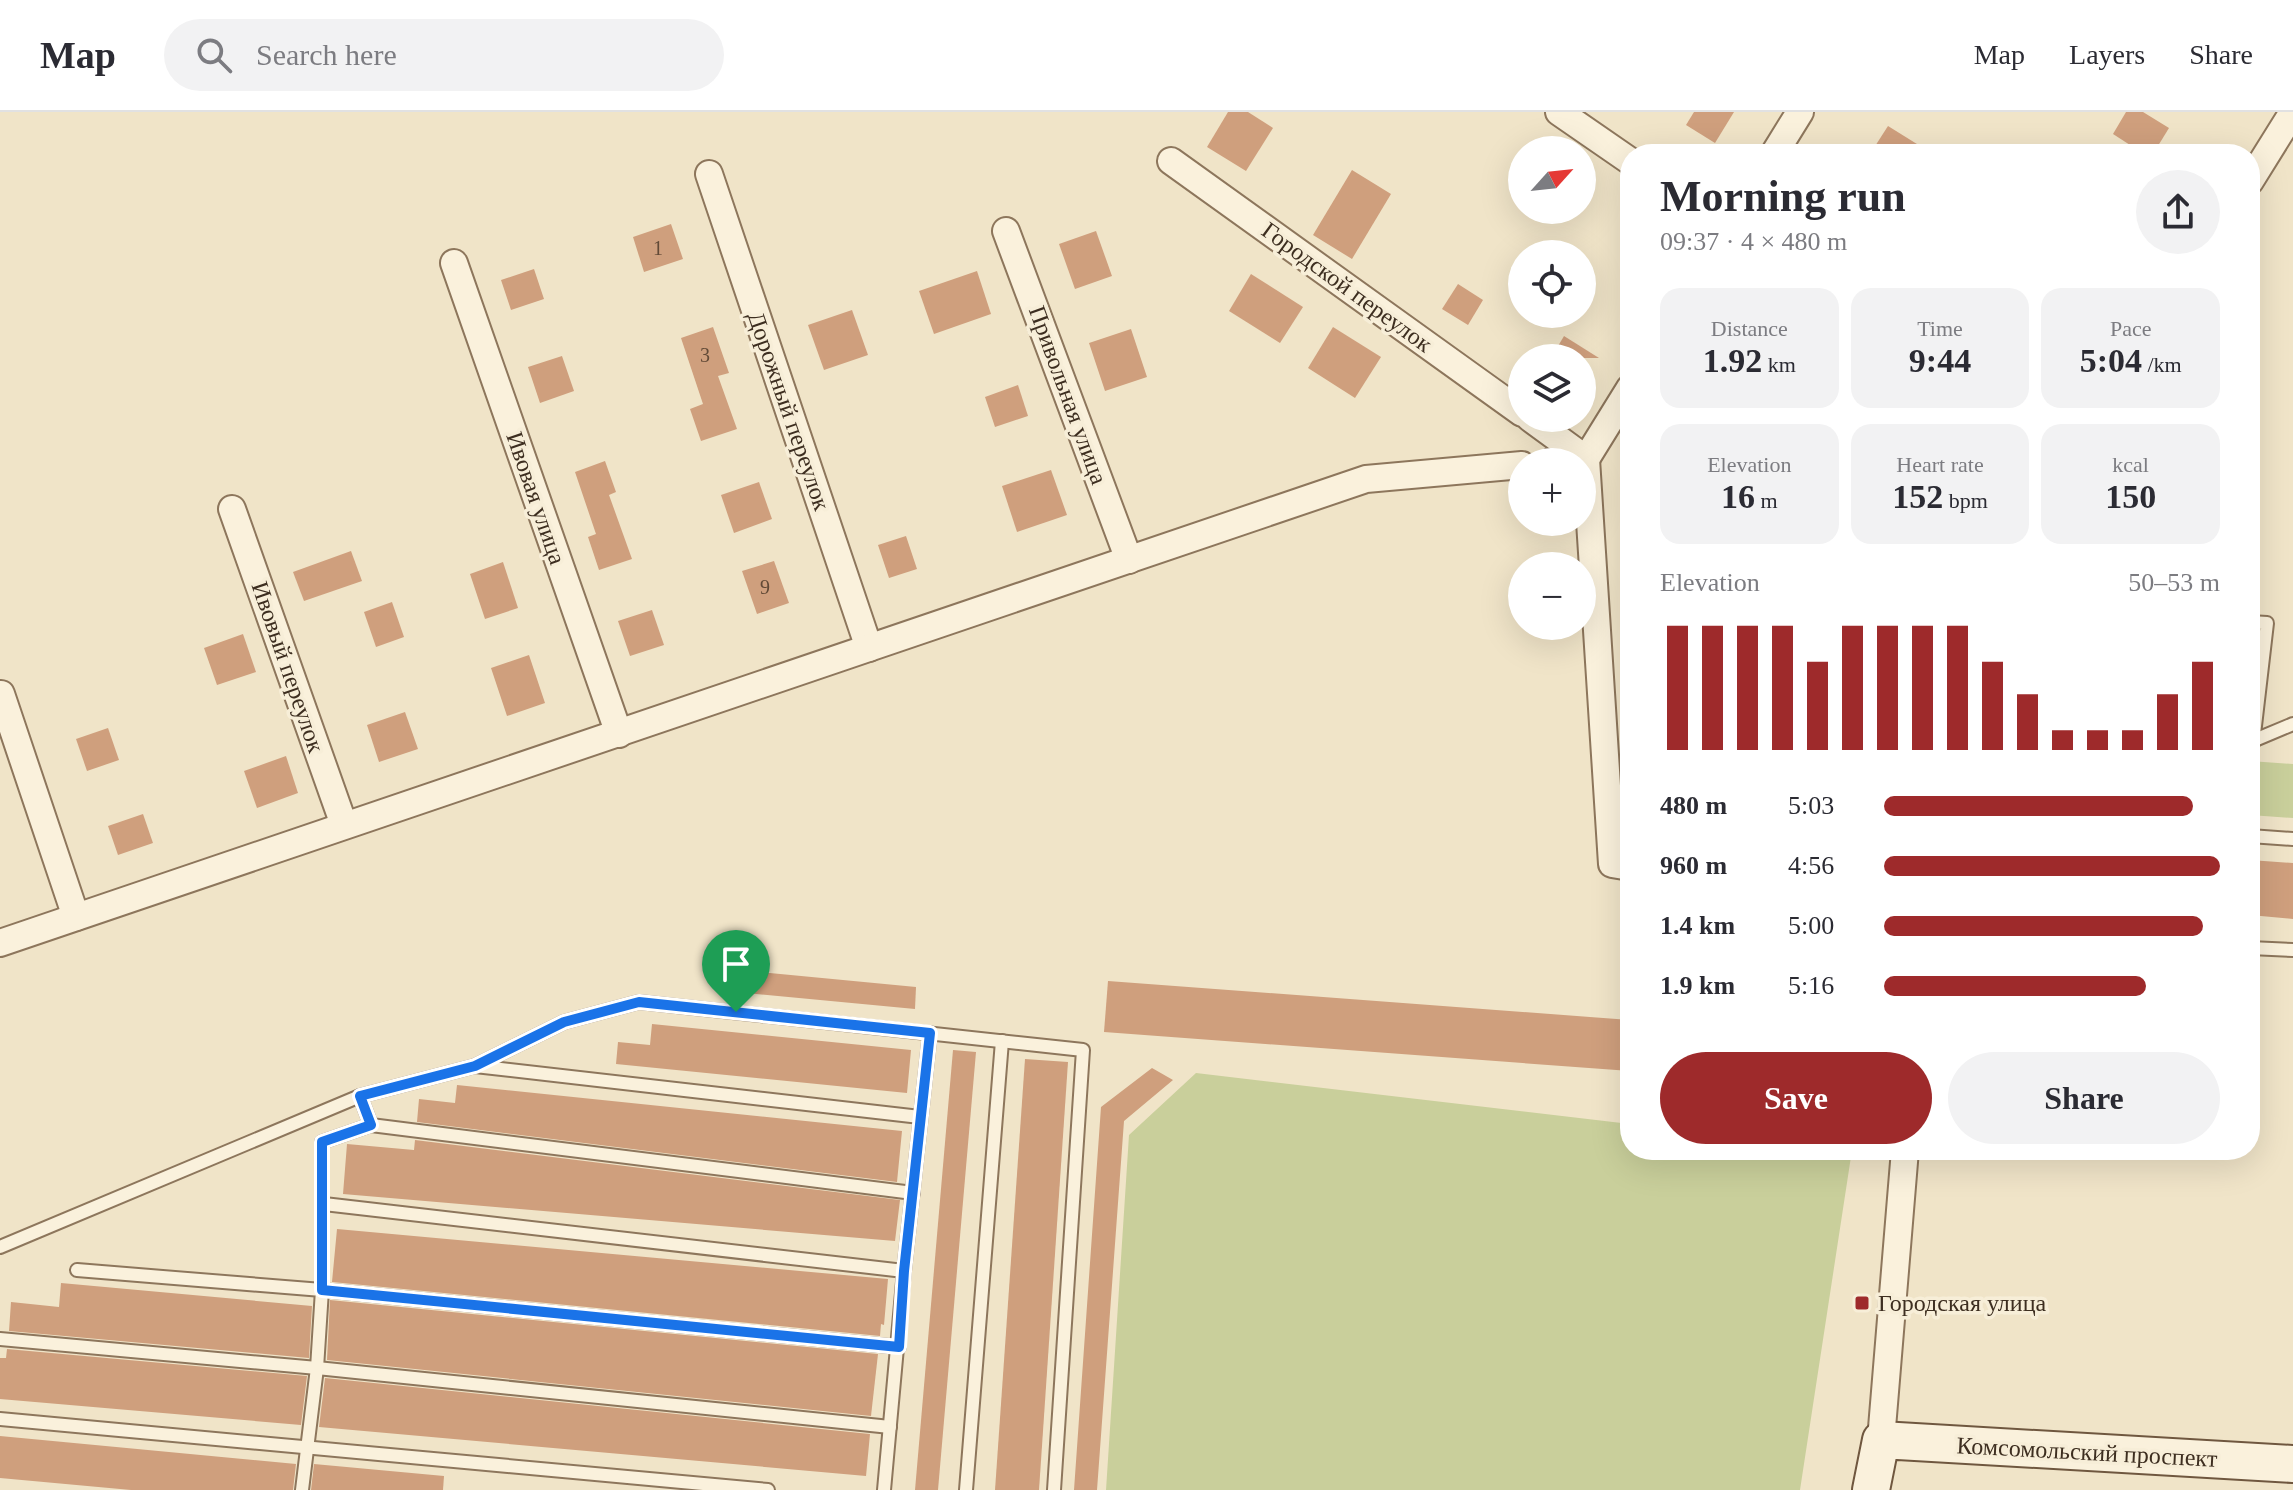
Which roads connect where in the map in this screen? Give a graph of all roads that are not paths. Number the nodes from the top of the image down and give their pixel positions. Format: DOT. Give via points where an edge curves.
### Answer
graph roads {
  1 [pos="1559,112"];
  2 [pos="1800,112"];
  3 [pos="2293,112"];
  4 [pos="1780,144"];
  5 [pos="1620,154"];
  6 [pos="1171,161"];
  7 [pos="2260,165"];
  8 [pos="709,174"];
  9 [pos="1006,231"];
  10 [pos="454,263"];
  11 [pos="1508,403"];
  12 [pos="1620,404"];
  13 [pos="1549,432"];
  14 [pos="1571,448"];
  15 [pos="1593,448"];
  16 [pos="1508,466"];
  17 [pos="232,509"];
  18 [pos="1591,536"];
  19 [pos="1129,560"];
  20 [pos="2260,623"];
  21 [pos="869,648"];
  22 [pos="2260,679"];
  23 [pos="1,694"];
  24 [pos="2293,724"];
  25 [pos="619,734"];
  26 [pos="2260,738"];
  27 [pos="344,825"];
  28 [pos="2260,837"];
  29 [pos="2293,839"];
  30 [pos="1620,865"];
  31 [pos="76,917"];
  32 [pos="0,943"];
  33 [pos="2260,948"];
  34 [pos="2293,950"];
  35 [pos="930,1033"];
  36 [pos="1002,1041"];
  37 [pos="475,1066"];
  38 [pos="360,1096"];
  39 [pos="920,1117"];
  40 [pos="371,1125"];
  41 [pos="1904,1160"];
  42 [pos="913,1193"];
  43 [pos="324,1204"];
  44 [pos="0,1247"];
  45 [pos="77,1270"];
  46 [pos="904,1271"];
  47 [pos="322,1290"];
  48 [pos="0,1339"];
  49 [pos="899,1347"];
  50 [pos="317,1368"];
  51 [pos="0,1419"];
  52 [pos="890,1427"];
  53 [pos="1881,1440"];
  54 [pos="306,1447"];
  55 [pos="2293,1464"];
  56 [pos="1871,1488"];
  57 [pos="302,1490"];
  58 [pos="768,1490"];
  59 [pos="884,1490"];
  60 [pos="966,1490"];
  61 [pos="1054,1490"];
  1 -- 5 [label="street"];
  2 -- 4 [label="street"];
  3 -- 7 [label="street"];
  6 -- 11 [label="street, Городской переулок"];
  8 -- 21 [label="street, Дорожный переулок"];
  9 -- 19 [label="street, Привольная улица"];
  10 -- 25 [label="street, Ивовая улица"];
  12 -- 15 [label="street"];
  13 -- 14 [label="street"];
  16 -- 19 [label="street" via="1366,479"];
  17 -- 27 [label="street, Ивовый переулок"];
  18 -- 30 [label="street" via="1612,864"];
  19 -- 21 [label="street"];
  20 -- 22 [label="lane" via="2267,623"];
  21 -- 25 [label="street"];
  23 -- 31 [label="street"];
  24 -- 26 [label="lane"];
  25 -- 27 [label="street"];
  27 -- 31 [label="street"];
  28 -- 29 [label="lane"];
  31 -- 32 [label="street"];
  33 -- 34 [label="lane"];
  35 -- 36 [label="lane"];
  35 -- 37 [label="lane" via="639,1002 564,1022"];
  35 -- 39 [label="lane"];
  36 -- 60 [label="lane"];
  36 -- 61 [label="lane" via="1083,1050"];
  37 -- 38 [label="lane"];
  37 -- 39 [label="lane"];
  38 -- 40 [label="lane"];
  38 -- 44 [label="lane"];
  39 -- 42 [label="lane"];
  40 -- 42 [label="lane"];
  40 -- 43 [label="lane" via="322,1142"];
  41 -- 53 [label="street"];
  42 -- 46 [label="lane"];
  43 -- 46 [label="lane"];
  43 -- 47 [label="lane"];
  45 -- 47 [label="lane"];
  46 -- 49 [label="lane"];
  47 -- 49 [label="lane"];
  47 -- 50 [label="lane"];
  48 -- 50 [label="lane"];
  49 -- 52 [label="lane"];
  50 -- 52 [label="lane"];
  50 -- 54 [label="lane"];
  51 -- 54 [label="lane"];
  52 -- 59 [label="lane"];
  53 -- 55 [label="main road, Комсомольский проспект"];
  53 -- 56 [label="main road"];
  54 -- 57 [label="lane"];
  54 -- 58 [label="lane"];
}
